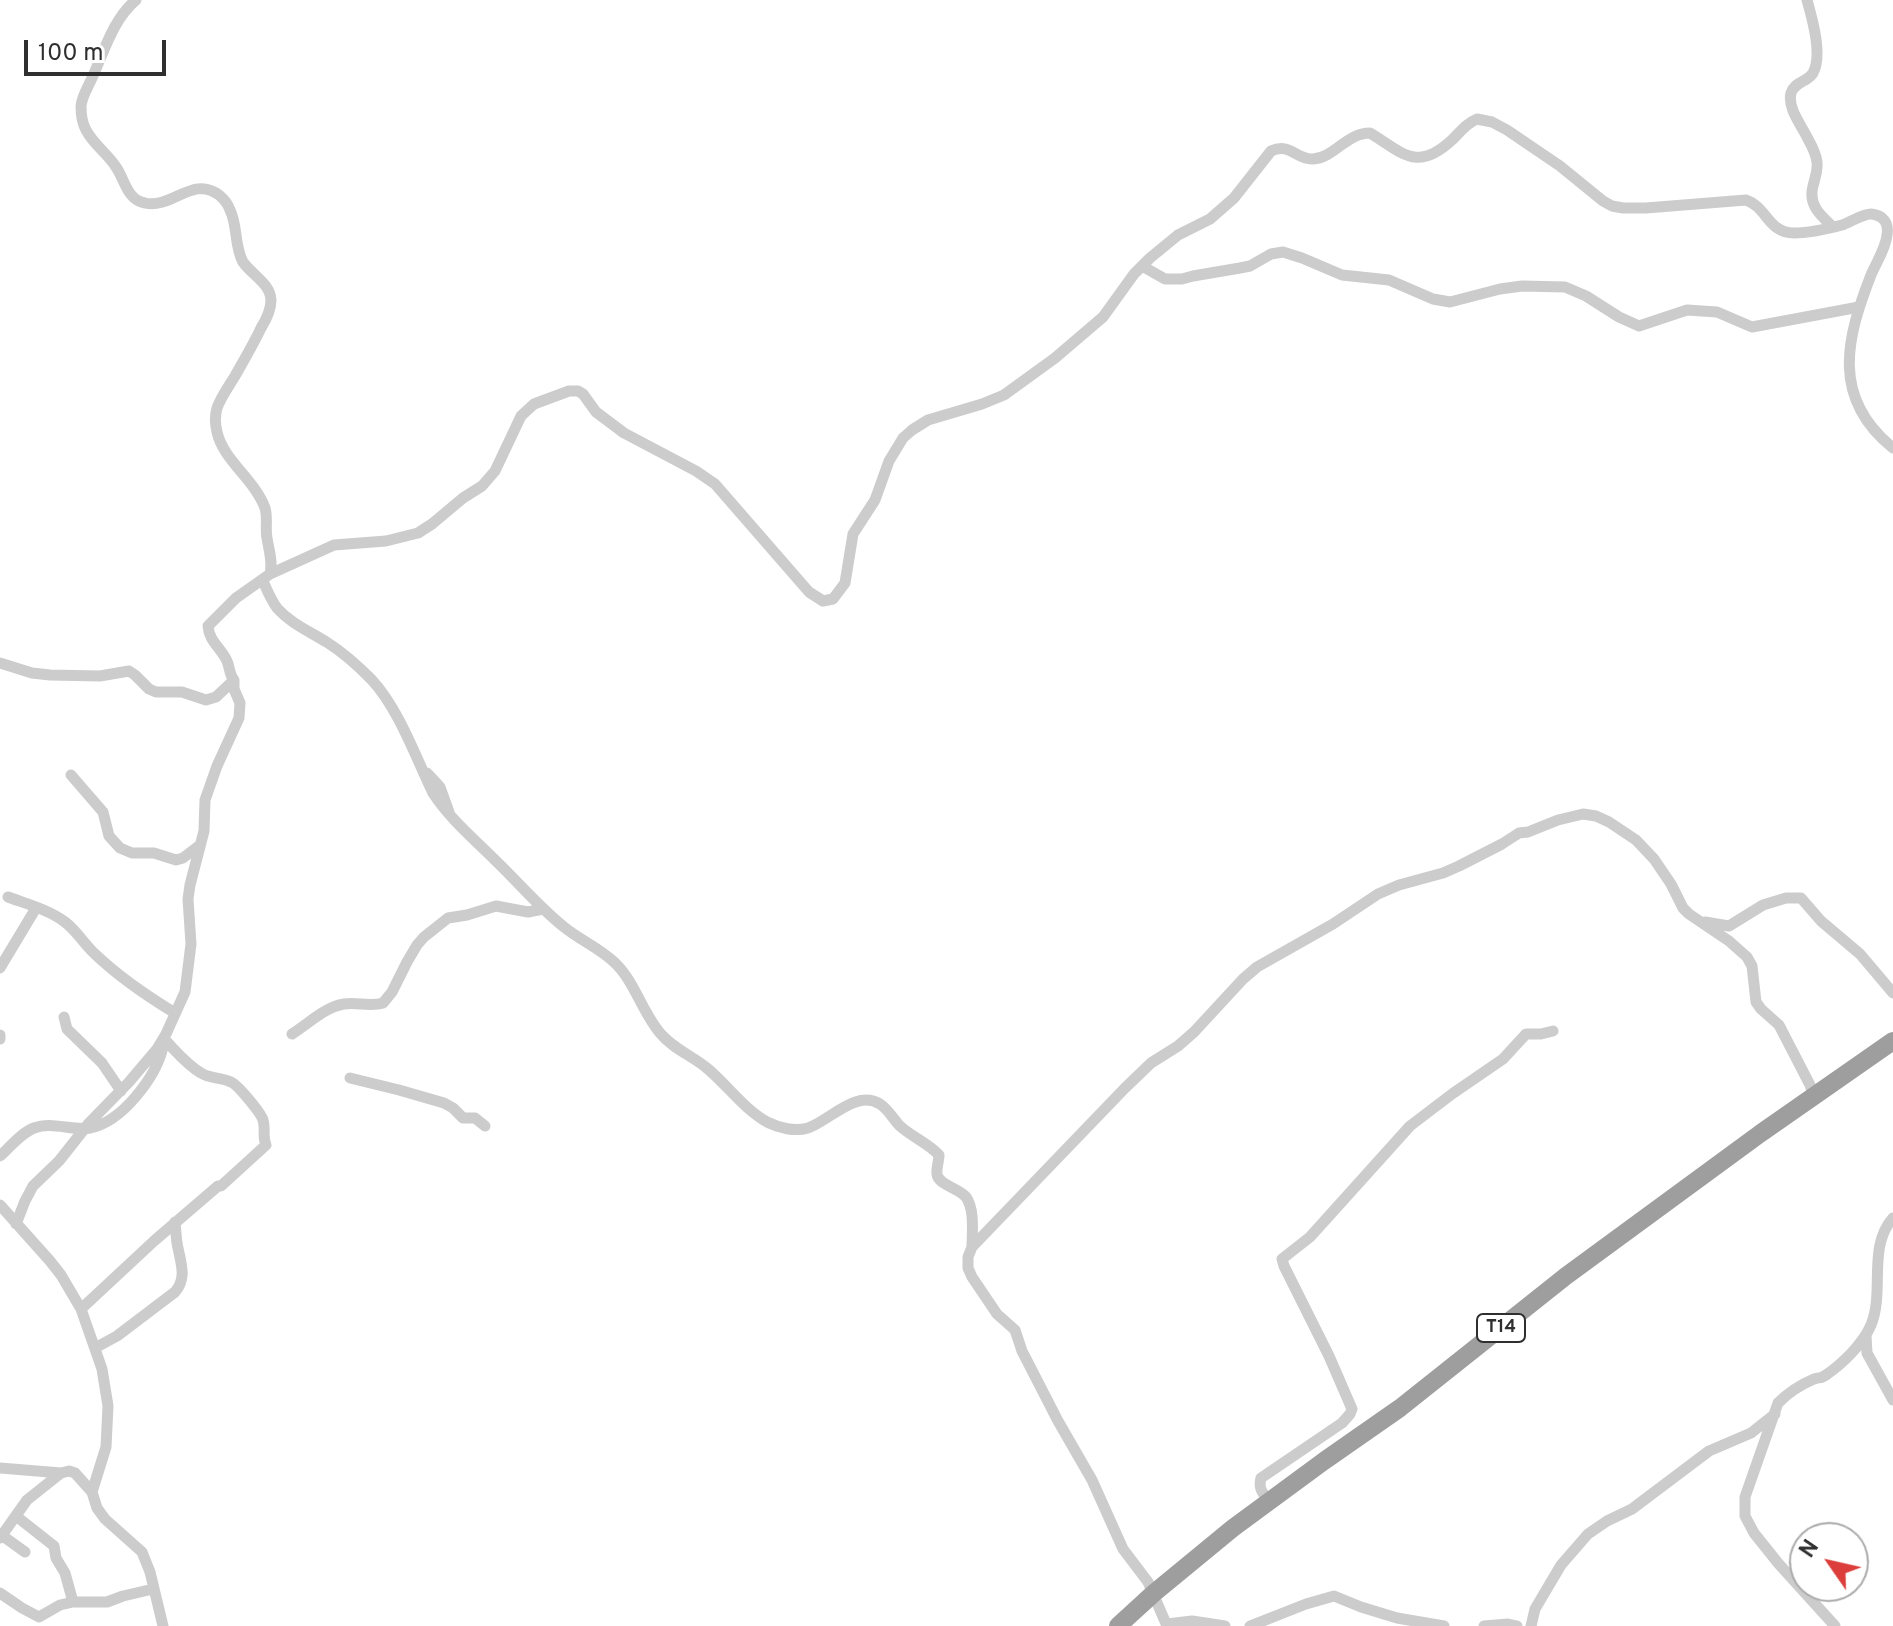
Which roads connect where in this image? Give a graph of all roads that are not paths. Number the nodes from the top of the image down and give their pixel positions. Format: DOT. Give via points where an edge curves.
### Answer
graph roads {
  1 [pos="136,0"];
  2 [pos="1807,0"];
  3 [pos="1893,219"];
  4 [pos="1833,227"];
  5 [pos="1887,236"];
  6 [pos="1142,266"];
  7 [pos="1859,307"];
  8 [pos="1893,448"];
  9 [pos="266,577"];
  10 [pos="0,663"];
  11 [pos="234,680"];
  12 [pos="71,775"];
  13 [pos="200,845"];
  14 [pos="181,859"];
  15 [pos="190,885"];
  16 [pos="8,897"];
  17 [pos="36,908"];
  18 [pos="543,909"];
  19 [pos="1700,922"];
  20 [pos="0,968"];
  21 [pos="1893,993"];
  22 [pos="175,1013"];
  23 [pos="64,1017"];
  24 [pos="1553,1031"];
  25 [pos="292,1034"];
  26 [pos="164,1039"];
  27 [pos="1893,1041"];
  28 [pos="350,1078"];
  29 [pos="121,1091"];
  30 [pos="1814,1098"];
  31 [pos="485,1126"];
  32 [pos="85,1128"];
  33 [pos="0,1156"];
  34 [pos="0,1205"];
  35 [pos="1893,1218"];
  36 [pos="175,1222"];
  37 [pos="16,1224"];
  38 [pos="972,1247"];
  39 [pos="81,1309"];
  40 [pos="1866,1335"];
  41 [pos="95,1348"];
  42 [pos="1893,1400"];
  43 [pos="1776,1413"];
  44 [pos="0,1468"];
  45 [pos="61,1473"];
  46 [pos="92,1492"];
  47 [pos="1269,1502"];
  48 [pos="16,1516"];
  49 [pos="1,1536"];
  50 [pos="25,1552"];
  51 [pos="153,1589"];
  52 [pos="0,1593"];
  53 [pos="1154,1593"];
  54 [pos="73,1602"];
  55 [pos="1167,1625"];
  56 [pos="163,1626"];
  57 [pos="1118,1626"];
  58 [pos="1225,1626"];
  59 [pos="1250,1626"];
  60 [pos="1444,1626"];
  61 [pos="1484,1626"];
  62 [pos="1517,1626"];
  63 [pos="1531,1626"];
  64 [pos="1835,1626"];
  1 -- 9 [label="street" via="105,46 83,94 82,117 135,200 150,204 203,188 223,199 242,260 269,288 268,315 215,420 223,447 265,510 272,565"];
  2 -- 4 [label="street" via="1816,37 1815,69 1796,84 1791,102 1817,164 1811,200"];
  3 -- 5 [label="street"];
  4 -- 5 [label="street" via="1872,214 1886,222"];
  4 -- 6 [label="street" via="1790,234 1746,200 1612,206 1507,130 1477,119 1448,144 1414,157 1370,133 1358,134 1317,158 1284,148 1271,151 1220,211 1178,235"];
  5 -- 7 [label="street"];
  6 -- 7 [label="street" via="1165,279 1182,279 1250,266 1283,252 1342,275 1389,280 1450,302 1522,286 1565,287 1639,326 1687,310 1717,312 1752,327"];
  6 -- 9 [label="street" via="1103,317 1035,373 994,400 928,420 903,438 853,534 845,583 827,602 792,575 715,484 624,433 578,391 534,404 521,416 495,471 482,486 418,533 334,545"];
  7 -- 8 [label="street" via="1848,358 1854,396"];
  9 -- 11 [label="street" via="208,626"];
  9 -- 18 [label="street" via="283,614 330,644 372,681 392,707 433,793 453,820"];
  10 -- 11 [label="street" via="50,675 129,671 156,692 182,692 206,700"];
  11 -- 13 [label="street" via="239,718 206,795"];
  12 -- 14 [label="street" via="103,812 117,845 132,853"];
  13 -- 14 [label="street"];
  13 -- 15 [label="street"];
  14 -- 15 [label="street"];
  15 -- 22 [label="street" via="188,983"];
  16 -- 17 [label="street"];
  17 -- 20 [label="street"];
  17 -- 22 [label="street" via="64,921 114,971"];
  18 -- 25 [label="street" via="496,906 448,918 417,945 383,1003 341,1005"];
  18 -- 38 [label="street" via="613,960 670,1044 705,1066 768,1123 793,1130 809,1127 862,1101 878,1102 939,1155 940,1181 969,1204"];
  19 -- 21 [label="street" via="1729,926 1763,905 1801,898"];
  19 -- 30 [label="street" via="1747,957 1756,1002 1779,1025"];
  19 -- 38 [label="street" via="1683,908 1644,847 1609,822 1583,814 1519,833 1459,866 1386,890 1243,979 1194,1032 1132,1081"];
  22 -- 26 [label="street"];
  23 -- 29 [label="street" via="67,1029 102,1063"];
  24 -- 47 [label="street" via="1526,1034 1508,1056 1410,1126 1310,1237 1282,1259 1352,1409 1342,1423 1261,1478 1259,1485"];
  26 -- 29 [label="street"];
  26 -- 32 [label="street" via="146,1085 114,1116"];
  26 -- 36 [label="street" via="202,1074 240,1089 263,1118 266,1144"];
  27 -- 30 [label="highway, T14"];
  28 -- 31 [label="street" via="444,1103"];
  29 -- 32 [label="street"];
  30 -- 47 [label="highway, T14" via="1598,1252 1400,1408"];
  32 -- 33 [label="street" via="36,1127"];
  32 -- 37 [label="street" via="33,1186"];
  34 -- 37 [label="street"];
  35 -- 40 [label="street" via="1880,1247 1877,1306"];
  36 -- 39 [label="street"];
  36 -- 41 [label="street" via="183,1270 179,1288"];
  37 -- 39 [label="street" via="50,1261"];
  38 -- 53 [label="street" via="972,1277 1015,1330 1123,1549"];
  39 -- 41 [label="street"];
  40 -- 42 [label="street" via="1867,1353"];
  40 -- 43 [label="street" via="1823,1377 1784,1397"];
  41 -- 46 [label="street" via="108,1406 106,1447"];
  43 -- 63 [label="street" via="1751,1433 1709,1451 1632,1509 1588,1534 1561,1565"];
  43 -- 64 [label="street" via="1745,1497 1745,1516 1778,1563"];
  44 -- 45 [label="street"];
  45 -- 46 [label="street" via="75,1473"];
  45 -- 48 [label="street"];
  46 -- 51 [label="street" via="105,1519 142,1552"];
  47 -- 53 [label="highway, T14"];
  48 -- 49 [label="street"];
  48 -- 54 [label="street" via="54,1546"];
  49 -- 50 [label="street"];
  51 -- 54 [label="street" via="107,1602"];
  51 -- 56 [label="street"];
  52 -- 54 [label="street" via="39,1617"];
  53 -- 55 [label="street"];
  53 -- 57 [label="highway, T14"];
  55 -- 58 [label="street" via="1192,1621"];
  59 -- 60 [label="street" via="1334,1596 1397,1618"];
  61 -- 62 [label="street"];
}
